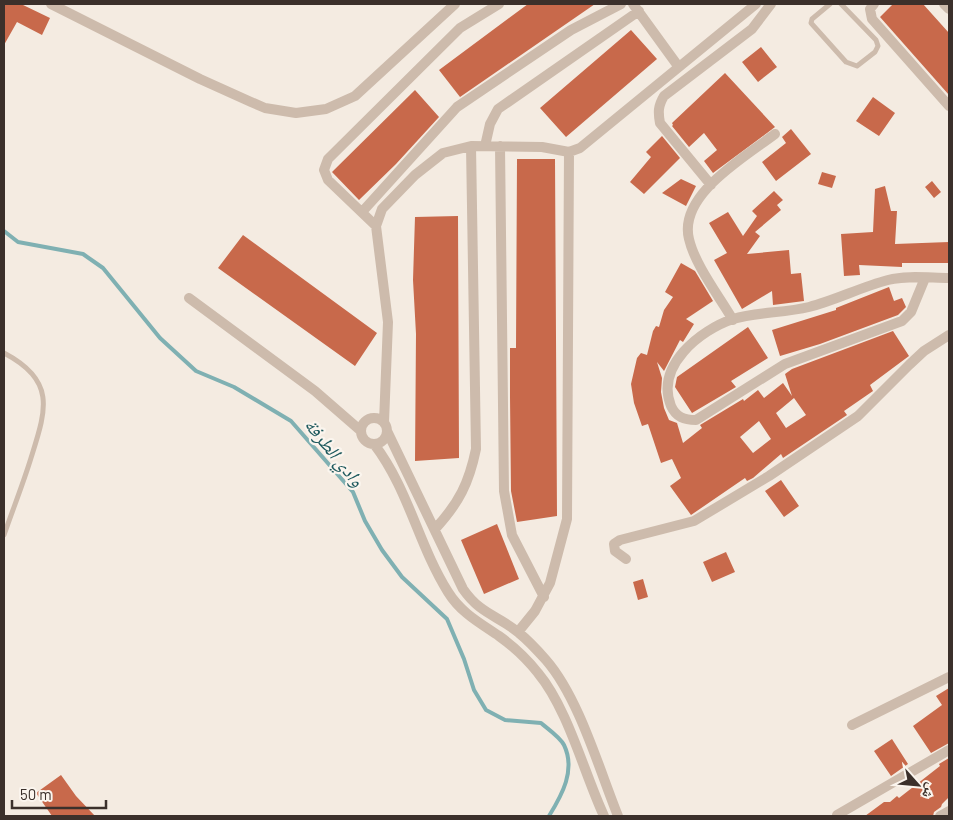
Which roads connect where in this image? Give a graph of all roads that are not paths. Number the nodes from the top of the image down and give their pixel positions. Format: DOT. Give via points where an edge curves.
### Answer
graph roads {
  1 [pos="51,4"];
  2 [pos="455,4"];
  3 [pos="499,4"];
  4 [pos="621,4"];
  5 [pos="756,4"];
  6 [pos="771,4"];
  7 [pos="830,4"];
  8 [pos="841,4"];
  9 [pos="874,4"];
  10 [pos="944,4"];
  11 [pos="636,7"];
  12 [pos="949,10"];
  13 [pos="678,66"];
  14 [pos="949,106"];
  15 [pos="774,134"];
  16 [pos="471,146"];
  17 [pos="485,146"];
  18 [pos="500,146"];
  19 [pos="568,152"];
  20 [pos="711,184"];
  21 [pos="362,212"];
  22 [pos="376,226"];
  23 [pos="925,278"];
  24 [pos="949,278"];
  25 [pos="189,298"];
  26 [pos="733,320"];
  27 [pos="949,335"];
  28 [pos="4,353"];
  29 [pos="385,427"];
  30 [pos="361,431"];
  31 [pos="374,444"];
  32 [pos="435,529"];
  33 [pos="4,535"];
  34 [pos="626,559"];
  35 [pos="544,597"];
  36 [pos="518,632"];
  37 [pos="949,677"];
  38 [pos="852,726"];
  39 [pos="949,750"];
  40 [pos="949,811"];
  41 [pos="838,814"];
  42 [pos="604,816"];
  43 [pos="618,816"];
  44 [pos="940,816"];
  1 -- 2 [label="street" via="200,80 265,108 296,113 326,109 355,96"];
  3 -- 21 [label="street" via="460,28 328,159 324,170 328,180"];
  4 -- 21 [label="street" via="571,30 457,107"];
  5 -- 13 [label="street"];
  6 -- 20 [label="street" via="752,29 664,96 659,104 660,123"];
  7 -- 8 [label="lane" via="810,24 846,62 857,66 878,46"];
  9 -- 14 [label="street" via="870,9 872,19"];
  10 -- 12 [label="street"];
  11 -- 13 [label="street"];
  11 -- 17 [label="street" via="498,109 490,124"];
  13 -- 19 [label="street" via="580,148"];
  15 -- 20 [label="street"];
  16 -- 17 [label="street"];
  16 -- 22 [label="street" via="443,153 415,175 382,210"];
  16 -- 32 [label="street" via="476,449 462,495"];
  17 -- 18 [label="street"];
  18 -- 19 [label="street" via="542,147"];
  18 -- 35 [label="street" via="504,491 512,535"];
  19 -- 35 [label="street" via="567,519"];
  20 -- 26 [label="street" via="693,207 689,218 689,239"];
  21 -- 22 [label="street"];
  22 -- 29 [label="street" via="388,322"];
  23 -- 24 [label="street"];
  23 -- 26 [label="street" via="889,280 810,306"];
  23 -- 26 [label="street" via="911,312 902,321 785,364 696,420 679,416 670,403 668,381 677,360 693,341"];
  25 -- 30 [label="street" via="315,391"];
  27 -- 34 [label="street" via="916,358 858,416 769,476 694,521 614,544 615,551"];
  28 -- 33 [label="lane" via="33,374 41,389 44,406 43,423"];
  29 -- 30 [label="street" via="374,418 365,422"];
  29 -- 31 [label="street" via="383,441"];
  29 -- 32 [label="street"];
  30 -- 31 [label="street" via="364,440"];
  31 -- 42 [label="street" via="393,471 448,592 470,618 501,637 522,656 551,690"];
  32 -- 36 [label="street" via="468,596 481,610"];
  35 -- 36 [label="street"];
  36 -- 43 [label="street" via="547,661 561,682 580,718"];
  37 -- 38 [label="street"];
  39 -- 41 [label="street"];
  40 -- 44 [label="street"];
}
